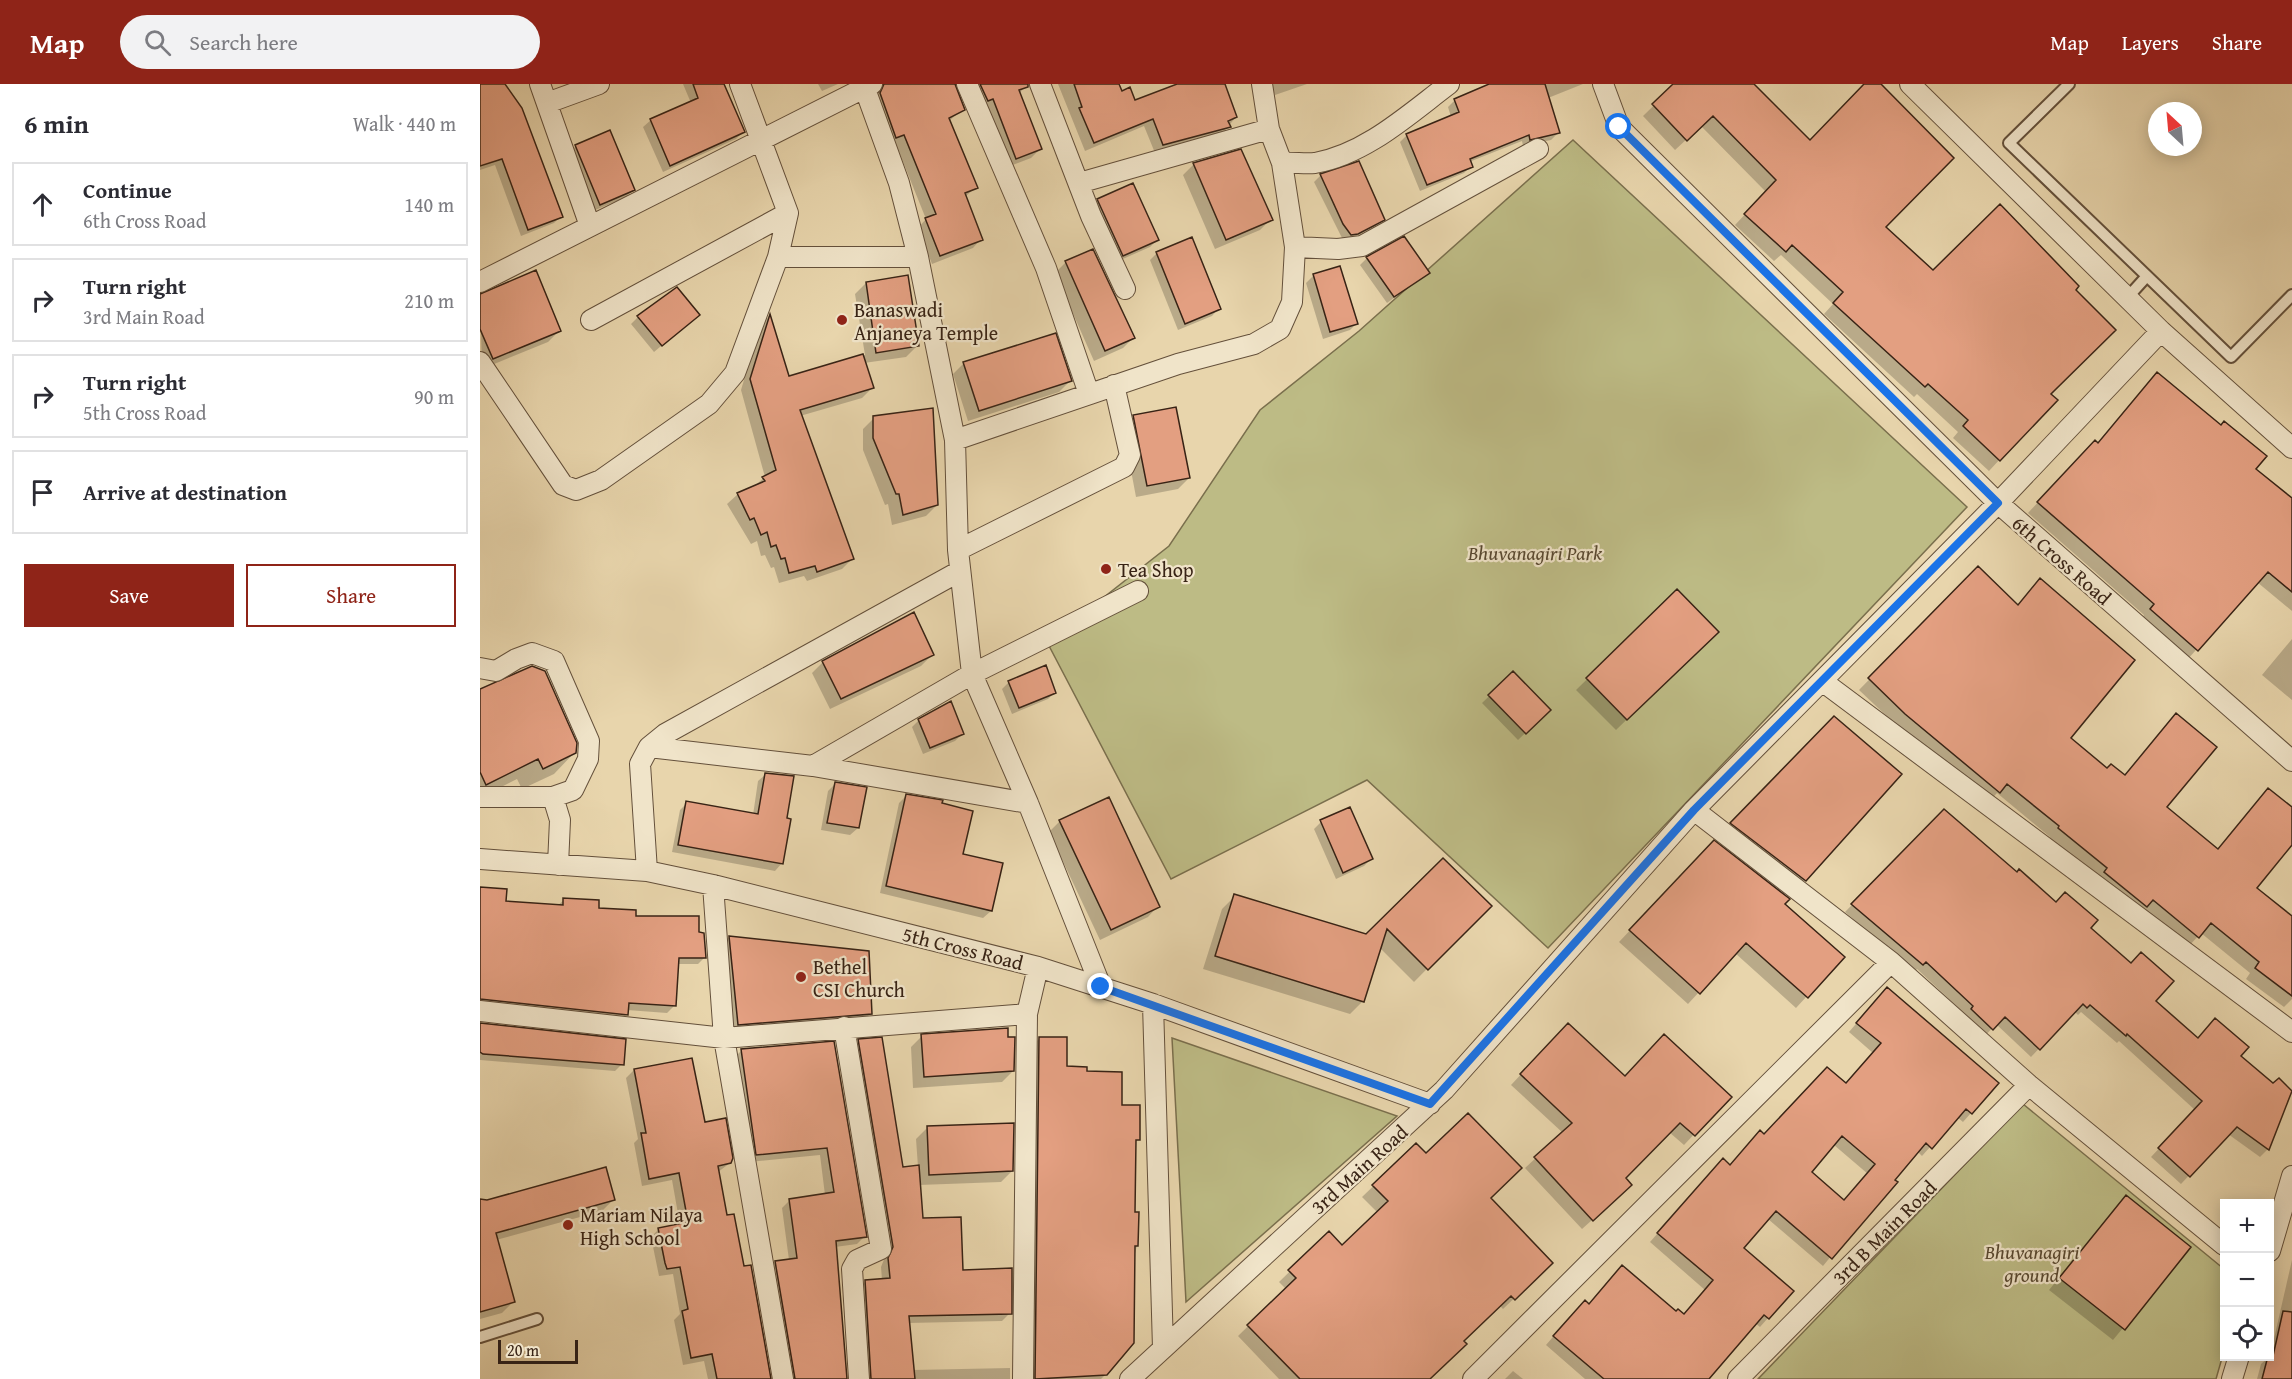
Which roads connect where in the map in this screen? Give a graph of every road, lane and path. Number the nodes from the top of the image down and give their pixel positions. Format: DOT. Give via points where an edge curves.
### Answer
graph roads {
  1 [pos="540,84"];
  2 [pos="599,84"];
  3 [pos="740,84"];
  4 [pos="967,84"];
  5 [pos="1040,84"];
  6 [pos="1262,84"];
  7 [pos="1449,84"];
  8 [pos="1603,84"];
  9 [pos="1910,84"];
  10 [pos="2068,84"];
  11 [pos="868,87"];
  12 [pos="547,103"];
  13 [pos="1269,129"];
  14 [pos="759,140"];
  15 [pos="1538,149"];
  16 [pos="1282,163"];
  17 [pos="1079,183"];
  18 [pos="788,213"];
  19 [pos="590,226"];
  20 [pos="1295,247"];
  21 [pos="778,257"];
  22 [pos="918,258"];
  23 [pos="2147,276"];
  24 [pos="480,282"];
  25 [pos="1125,289"];
  26 [pos="2292,295"];
  27 [pos="2127,298"];
  28 [pos="591,320"];
  29 [pos="2161,331"];
  30 [pos="480,362"];
  31 [pos="1114,385"];
  32 [pos="1089,394"];
  33 [pos="955,440"];
  34 [pos="2292,448"];
  35 [pos="1998,503"];
  36 [pos="958,550"];
  37 [pos="960,571"];
  38 [pos="1138,591"];
  39 [pos="480,668"];
  40 [pos="972,674"];
  41 [pos="1822,681"];
  42 [pos="649,747"];
  43 [pos="2292,761"];
  44 [pos="813,766"];
  45 [pos="480,797"];
  46 [pos="553,797"];
  47 [pos="1028,802"];
  48 [pos="1694,810"];
  49 [pos="480,859"];
  50 [pos="558,866"];
  51 [pos="647,871"];
  52 [pos="713,885"];
  53 [pos="1892,962"];
  54 [pos="1038,967"];
  55 [pos="1101,987"];
  56 [pos="1153,1004"];
  57 [pos="480,1011"];
  58 [pos="1027,1014"];
  59 [pos="844,1027"];
  60 [pos="2292,1032"];
  61 [pos="724,1038"];
  62 [pos="2029,1085"];
  63 [pos="1430,1104"];
  64 [pos="2292,1176"];
  65 [pos="2274,1237"];
  66 [pos="2220,1242"];
  67 [pos="537,1318"];
  68 [pos="480,1337"];
  69 [pos="1163,1348"];
  70 [pos="2237,1361"];
  71 [pos="783,1379"];
  72 [pos="859,1379"];
  73 [pos="1023,1379"];
  74 [pos="1130,1379"];
  75 [pos="1473,1379"];
  76 [pos="1738,1379"];
  77 [pos="2232,1379"];
  1 -- 12 [label="street"];
  2 -- 12 [label="street"];
  3 -- 14 [label="street"];
  4 -- 32 [label="street" via="1046,268"];
  5 -- 17 [label="street"];
  6 -- 13 [label="street"];
  7 -- 16 [label="street" via="1368,143 1313,163"];
  8 -- 35 [label="street, 6th Cross Road" via="1619,127"];
  9 -- 27 [label="street"];
  10 -- 23 [label="lane" via="2009,143"];
  11 -- 14 [label="street"];
  11 -- 22 [label="street"];
  12 -- 19 [label="street"];
  13 -- 16 [label="street"];
  13 -- 17 [label="street"];
  14 -- 18 [label="street"];
  14 -- 19 [label="street"];
  15 -- 20 [label="street" via="1362,246"];
  16 -- 20 [label="street"];
  17 -- 25 [label="street"];
  18 -- 21 [label="street"];
  18 -- 28 [label="street"];
  19 -- 24 [label="street"];
  20 -- 31 [label="street" via="1292,302 1280,329 1254,344"];
  21 -- 22 [label="street"];
  21 -- 30 [label="street" via="735,373 709,404 601,480 576,490 563,485"];
  22 -- 33 [label="street"];
  23 -- 26 [label="lane" via="2231,357"];
  23 -- 27 [label="lane"];
  27 -- 29 [label="street"];
  29 -- 34 [label="street"];
  29 -- 35 [label="street, 3rd Main Road"];
  31 -- 32 [label="street"];
  31 -- 36 [label="street" via="1130,455 1124,467"];
  32 -- 33 [label="street"];
  33 -- 36 [label="street"];
  35 -- 41 [label="street, 3rd Main Road"];
  35 -- 43 [label="street, 6th Cross Road"];
  36 -- 37 [label="street"];
  37 -- 40 [label="street"];
  37 -- 42 [label="street" via="665,734"];
  38 -- 40 [label="street"];
  39 -- 46 [label="street" via="496,671 532,653 554,662 589,741 588,759 573,790"];
  40 -- 44 [label="street"];
  40 -- 47 [label="street"];
  41 -- 48 [label="street, 3rd Main Road"];
  41 -- 60 [label="street"];
  42 -- 44 [label="street"];
  42 -- 51 [label="street" via="640,764"];
  44 -- 47 [label="street"];
  45 -- 46 [label="street"];
  46 -- 50 [label="street" via="560,820"];
  47 -- 55 [label="street"];
  48 -- 53 [label="street"];
  48 -- 63 [label="street, 3rd Main Road"];
  49 -- 50 [label="street, 5th Cross Road"];
  50 -- 51 [label="street, 5th Cross Road"];
  51 -- 52 [label="street, 5th Cross Road"];
  52 -- 54 [label="street, 5th Cross Road"];
  52 -- 61 [label="street"];
  53 -- 62 [label="street"];
  53 -- 75 [label="street"];
  54 -- 55 [label="street, 5th Cross Road"];
  54 -- 58 [label="street"];
  55 -- 56 [label="street, 5th Cross Road"];
  56 -- 63 [label="street, 5th Cross Road"];
  56 -- 69 [label="street"];
  57 -- 61 [label="street"];
  58 -- 59 [label="street"];
  58 -- 73 [label="street"];
  59 -- 61 [label="street"];
  59 -- 72 [label="street" via="881,1249 857,1260 852,1269"];
  61 -- 71 [label="street"];
  62 -- 66 [label="street"];
  62 -- 76 [label="street, 3rd B Main Road"];
  63 -- 69 [label="street, 3rd Main Road"];
  64 -- 65 [label="street"];
  67 -- 68 [label="lane"];
  69 -- 74 [label="street, 3rd Main Road"];
  70 -- 77 [label="street"];
}
